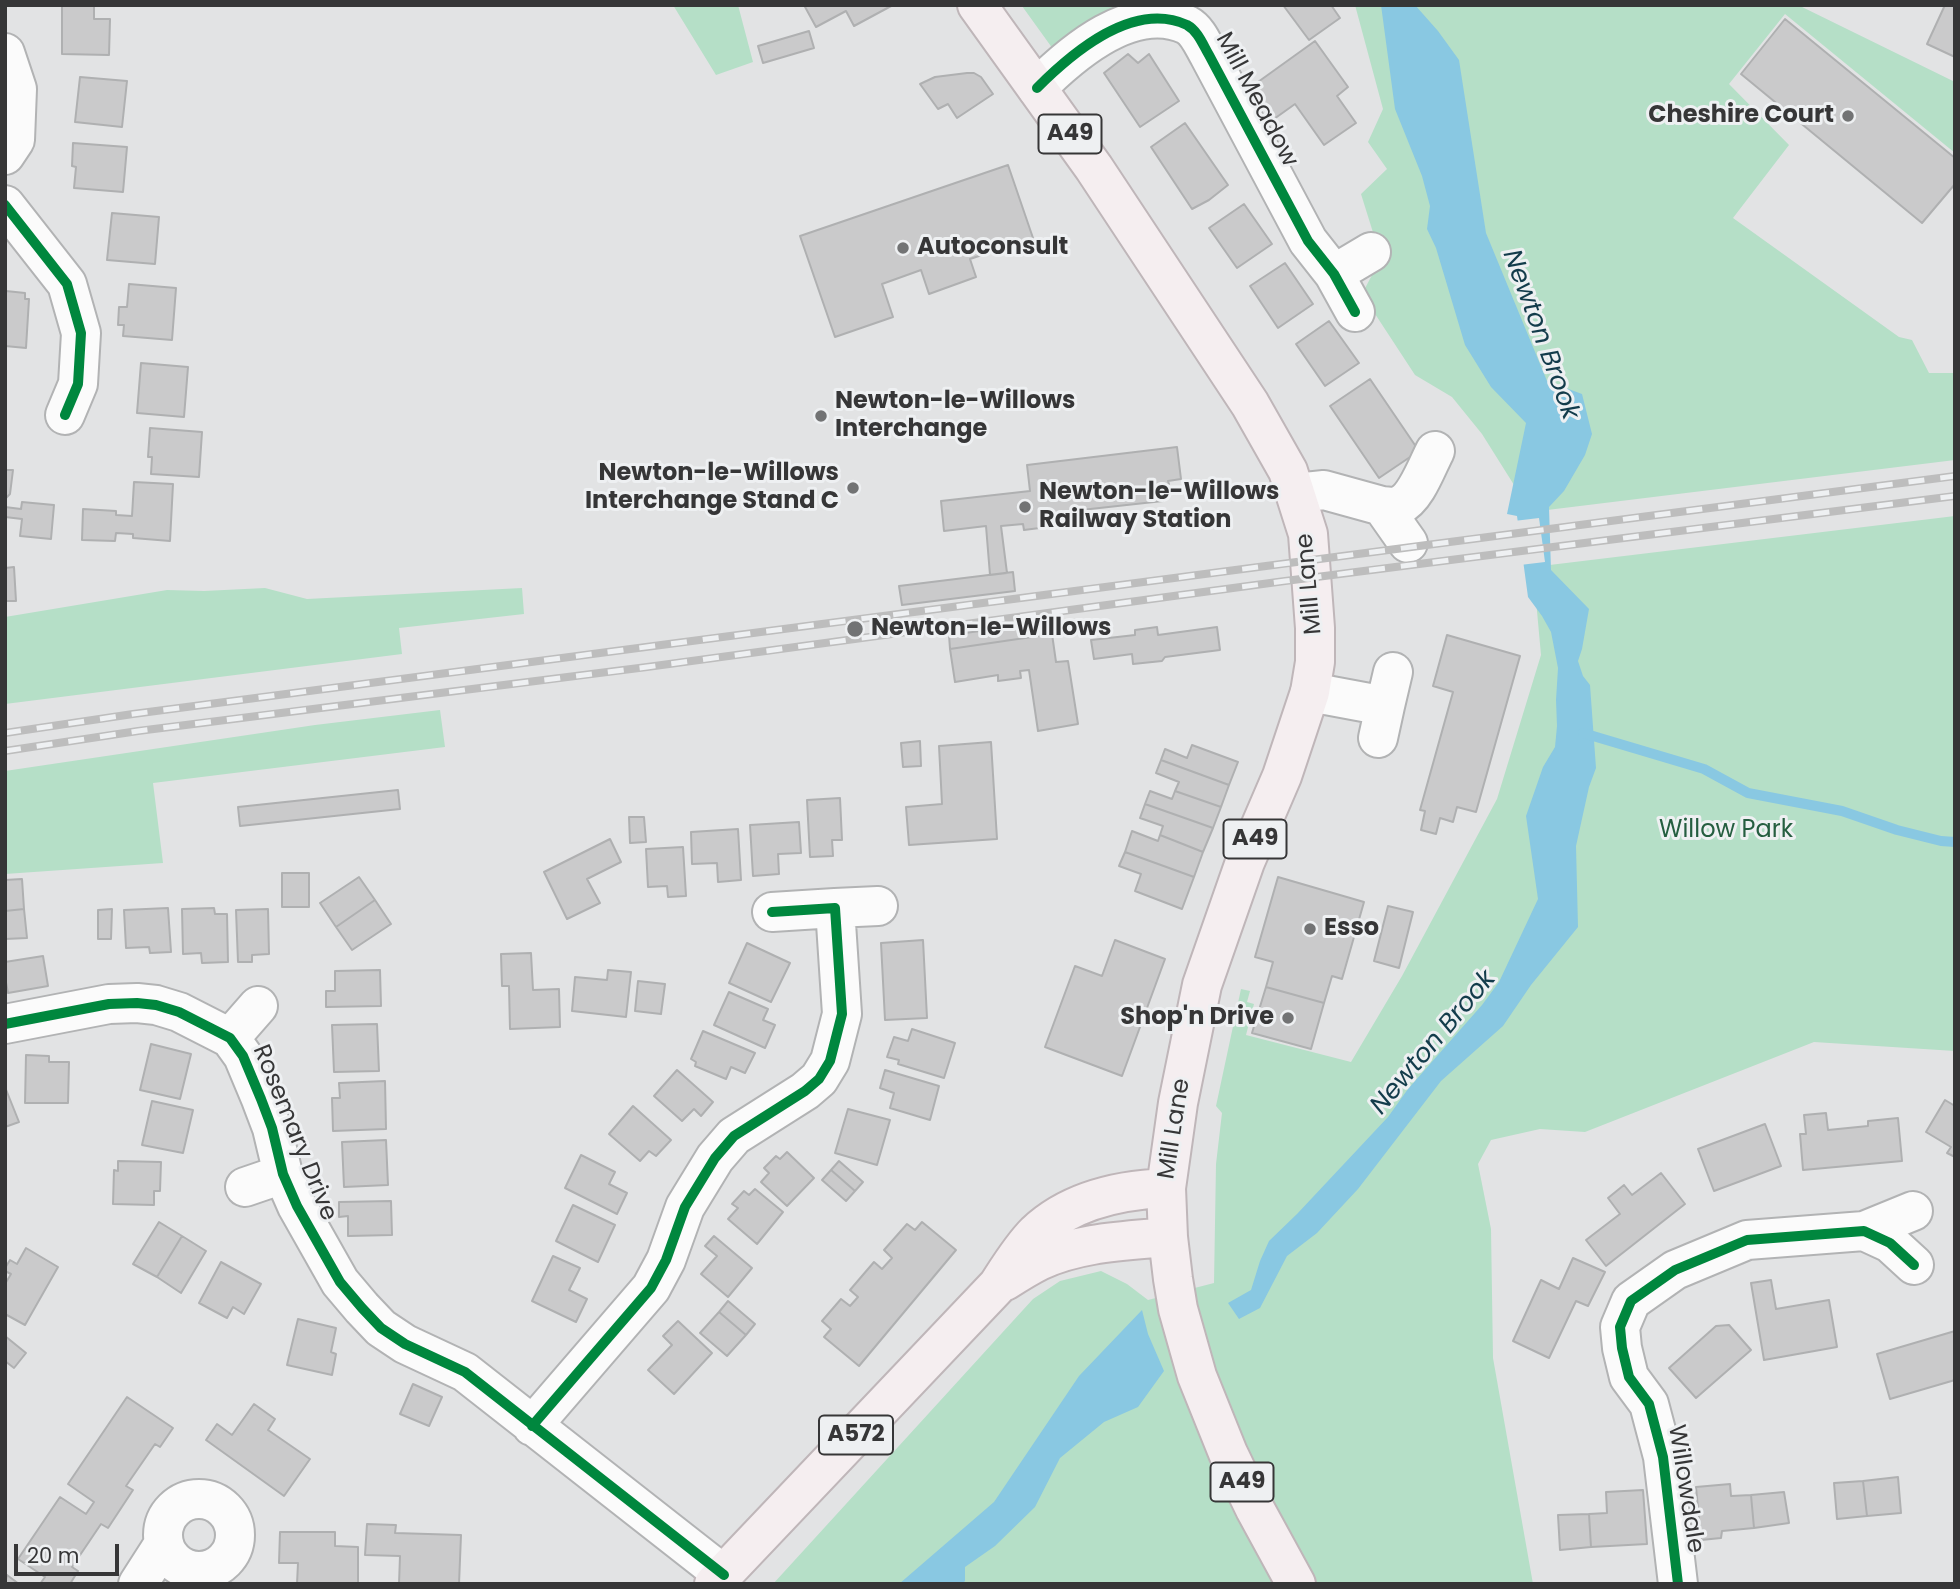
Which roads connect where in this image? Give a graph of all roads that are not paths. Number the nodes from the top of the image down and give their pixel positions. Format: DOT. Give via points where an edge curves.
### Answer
graph roads {
  1 [pos="977,5"];
  2 [pos="5,53"];
  3 [pos="1037,88"];
  4 [pos="5,155"];
  5 [pos="5,205"];
  6 [pos="1371,252"];
  7 [pos="1334,274"];
  8 [pos="1355,312"];
  9 [pos="62,415"];
  10 [pos="1435,451"];
  11 [pos="1296,493"];
  12 [pos="1387,506"];
  13 [pos="1408,543"];
  14 [pos="1310,692"];
  15 [pos="1385,705"];
  16 [pos="878,906"];
  17 [pos="835,908"];
  18 [pos="772,912"];
  19 [pos="258,1006"];
  20 [pos="5,1024"];
  21 [pos="230,1038"];
  22 [pos="283,1174"];
  23 [pos="245,1187"];
  24 [pos="1166,1188"];
  25 [pos="1913,1211"];
  26 [pos="1864,1231"];
  27 [pos="1168,1237"];
  28 [pos="1914,1265"];
  29 [pos="998,1285"];
  30 [pos="532,1426"];
  31 [pos="163,1545"];
  32 [pos="719,1579"];
  33 [pos="138,1584"];
  34 [pos="1296,1584"];
  35 [pos="1678,1584"];
  1 -- 3 [label="main road, Mill Lane / A49"];
  2 -- 4 [label="street" via="17,89 15,140"];
  3 -- 7 [label="street, Mill Meadow" via="1095,37 1122,21 1156,15 1188,25 1209,55 1308,241"];
  3 -- 11 [label="main road, Mill Lane / A49" via="1250,404"];
  5 -- 9 [label="street" via="66,284 81,333 78,384"];
  6 -- 7 [label="street"];
  7 -- 8 [label="street, Mill Meadow"];
  10 -- 12 [label="street" via="1412,495 1401,505"];
  11 -- 12 [label="street" via="1324,490"];
  11 -- 14 [label="main road, Mill Lane / A49" via="1308,534 1315,628"];
  12 -- 13 [label="street"];
  14 -- 15 [label="street"];
  14 -- 24 [label="main road, Mill Lane / A49" via="1202,985"];
  16 -- 17 [label="street"];
  17 -- 18 [label="street"];
  17 -- 30 [label="street" via="842,1014 830,1061 805,1091 734,1136 715,1158 685,1207 651,1288"];
  19 -- 21 [label="street, Rosemary Drive"];
  20 -- 21 [label="street, Rosemary Drive" via="137,1003 179,1012"];
  21 -- 22 [label="street, Rosemary Drive" via="261,1099"];
  22 -- 23 [label="street, Rosemary Drive"];
  22 -- 30 [label="street, Rosemary Drive" via="340,1282 381,1328 405,1345 466,1372"];
  24 -- 27 [label="main road, Mill Lane / A49"];
  24 -- 29 [label="main road, A572" via="1116,1193 1052,1219 1034,1235"];
  25 -- 26 [label="street, Willowdale"];
  26 -- 28 [label="street" via="1890,1243"];
  26 -- 35 [label="street, Willowdale" via="1747,1240 1675,1270 1631,1301 1620,1327 1622,1348 1629,1377 1649,1404 1663,1457"];
  27 -- 29 [label="main road, A572" via="1072,1249 1037,1262"];
  27 -- 34 [label="main road, A49" via="1178,1309 1197,1376 1228,1453"];
  29 -- 32 [label="main road, A572"];
  30 -- 32 [label="street, Rosemary Drive"];
  31 -- 33 [label="street"];
}
